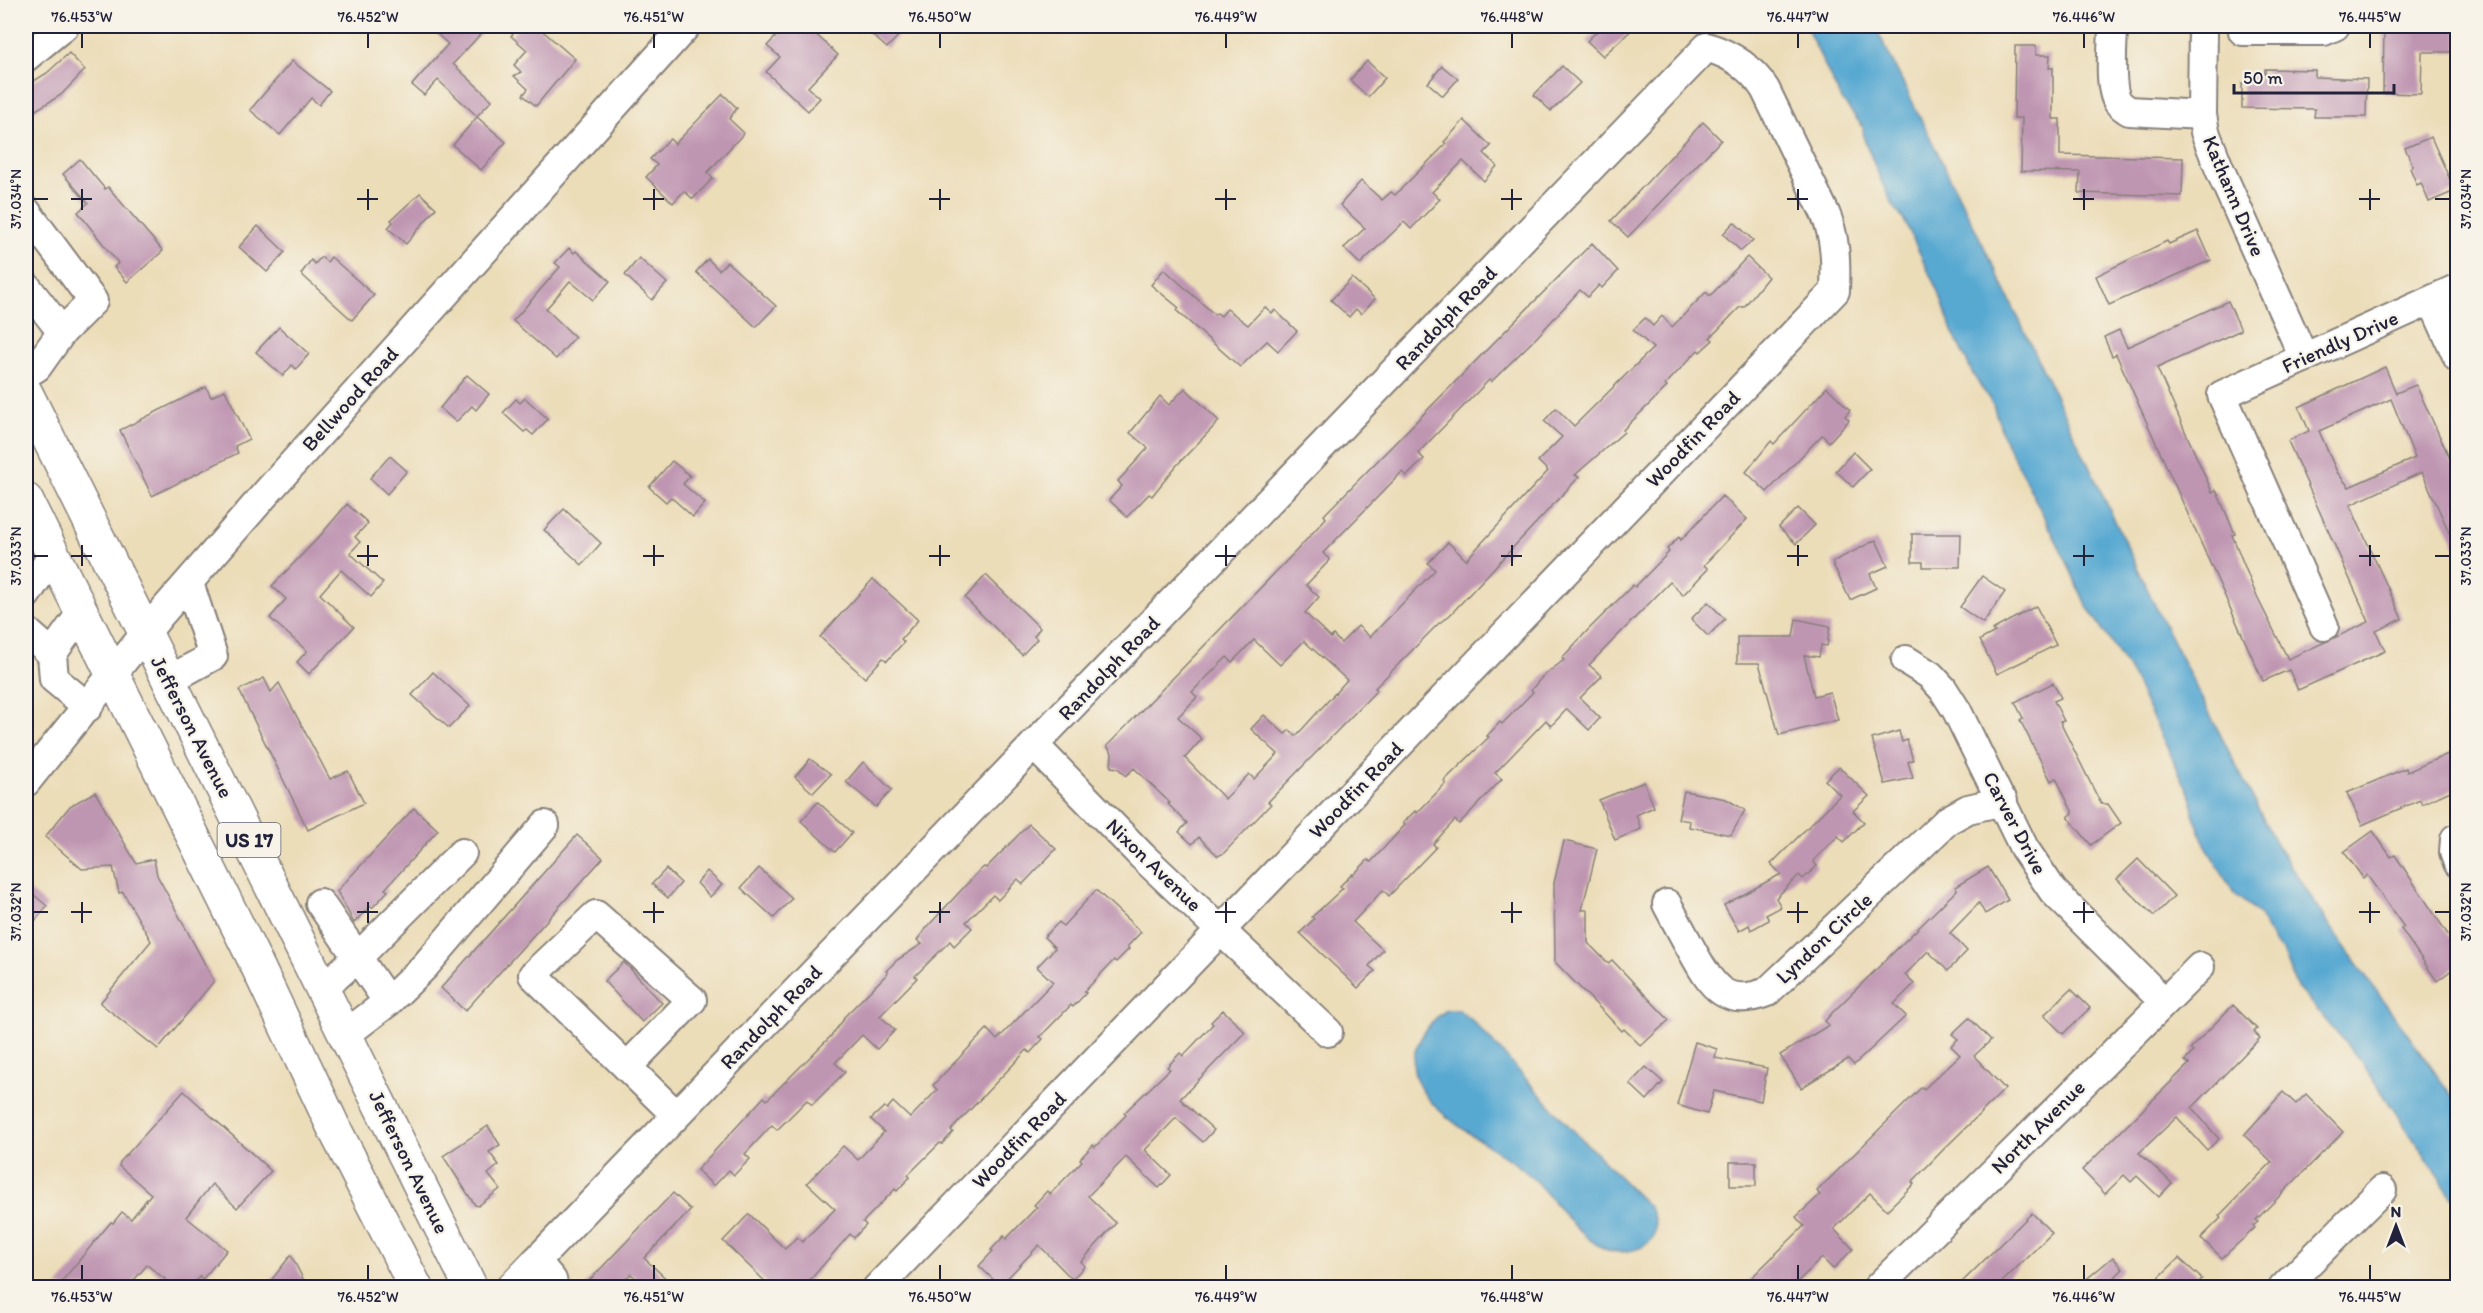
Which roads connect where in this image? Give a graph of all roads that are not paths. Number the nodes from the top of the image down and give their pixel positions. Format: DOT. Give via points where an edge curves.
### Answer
graph roads {
  1 [pos="64,26"];
  2 [pos="686,26"];
  3 [pos="2113,26"];
  4 [pos="2203,26"];
  5 [pos="2335,26"];
  6 [pos="2243,31"];
  7 [pos="1707,47"];
  8 [pos="26,57"];
  9 [pos="2202,115"];
  10 [pos="27,216"];
  11 [pos="26,286"];
  12 [pos="2445,294"];
  13 [pos="62,332"];
  14 [pos="2304,358"];
  15 [pos="2457,358"];
  16 [pos="26,374"];
  17 [pos="26,393"];
  18 [pos="26,500"];
  19 [pos="53,555"];
  20 [pos="189,583"];
  21 [pos="26,595"];
  22 [pos="82,612"];
  23 [pos="2324,626"];
  24 [pos="26,631"];
  25 [pos="146,634"];
  26 [pos="52,654"];
  27 [pos="1906,660"];
  28 [pos="114,676"];
  29 [pos="169,680"];
  30 [pos="88,707"];
  31 [pos="1034,745"];
  32 [pos="26,782"];
  33 [pos="2002,801"];
  34 [pos="545,825"];
  35 [pos="2457,838"];
  36 [pos="462,853"];
  37 [pos="2457,863"];
  38 [pos="320,903"];
  39 [pos="1667,904"];
  40 [pos="1221,930"];
  41 [pos="358,957"];
  42 [pos="2200,968"];
  43 [pos="323,988"];
  44 [pos="388,1002"];
  45 [pos="2163,1002"];
  46 [pos="1328,1032"];
  47 [pos="345,1034"];
  48 [pos="627,1067"];
  49 [pos="676,1115"];
  50 [pos="2382,1190"];
  51 [pos="536,1261"];
  52 [pos="417,1287"];
  53 [pos="471,1287"];
  54 [pos="510,1287"];
  55 [pos="554,1287"];
  56 [pos="877,1287"];
  57 [pos="1877,1287"];
  58 [pos="2283,1287"];
  1 -- 8 [label="street"];
  2 -- 20 [label="street, Bellwood Road"];
  3 -- 9 [label="street" via="2114,88 2118,102 2129,111"];
  4 -- 9 [label="street, Kathann Drive"];
  5 -- 6 [label="street" via="2324,31"];
  7 -- 31 [label="street, Randolph Road"];
  7 -- 40 [label="street, Woodfin Road" via="1740,62 1765,89 1832,228 1835,291"];
  9 -- 14 [label="street, Kathann Drive" via="2209,144"];
  10 -- 13 [label="street" via="93,301"];
  11 -- 13 [label="street"];
  12 -- 14 [label="street, Friendly Drive"];
  12 -- 15 [label="street"];
  13 -- 16 [label="street" via="37,367"];
  14 -- 23 [label="street, Friendly Drive" via="2222,395"];
  17 -- 25 [label="main road, Jefferson Avenue / US 17"];
  18 -- 19 [label="main road, US 17"];
  19 -- 21 [label="street"];
  19 -- 22 [label="main road, US 17"];
  20 -- 25 [label="street, Bellwood Road"];
  20 -- 29 [label="street" via="213,656"];
  22 -- 26 [label="street"];
  22 -- 28 [label="main road, US 17"];
  24 -- 26 [label="street"];
  25 -- 28 [label="street, Bellwood Road"];
  25 -- 29 [label="main road, Jefferson Avenue / US 17"];
  26 -- 30 [label="street" via="54,679"];
  27 -- 33 [label="street, Carver Drive" via="1943,689"];
  28 -- 30 [label="street, Bellwood Road"];
  28 -- 52 [label="main road, US 17" via="334,1128"];
  29 -- 43 [label="main road, Jefferson Avenue / US 17"];
  30 -- 32 [label="street, Bellwood Road"];
  31 -- 40 [label="street, Nixon Avenue"];
  31 -- 49 [label="street, Randolph Road"];
  33 -- 39 [label="street, Lyndon Circle" via="1968,809 1948,820 1767,992 1752,998 1720,992 1709,981"];
  33 -- 45 [label="street, Carver Drive" via="2024,848 2053,891"];
  34 -- 44 [label="street" via="425,966"];
  35 -- 37 [label="street"];
  36 -- 41 [label="street"];
  38 -- 41 [label="street"];
  40 -- 46 [label="street, Nixon Avenue"];
  40 -- 56 [label="street, Woodfin Road"];
  41 -- 43 [label="street"];
  41 -- 44 [label="street"];
  42 -- 45 [label="street, North Avenue"];
  43 -- 47 [label="main road, Jefferson Avenue / US 17"];
  44 -- 47 [label="street"];
  45 -- 57 [label="street, North Avenue"];
  47 -- 53 [label="main road, Jefferson Avenue / US 17"];
  48 -- 48 [label="street" via="533,975 596,915 692,1000"];
  48 -- 49 [label="street"];
  49 -- 51 [label="street, Randolph Road"];
  50 -- 58 [label="street"];
  51 -- 54 [label="street, Randolph Road"];
  51 -- 55 [label="street"];
}
